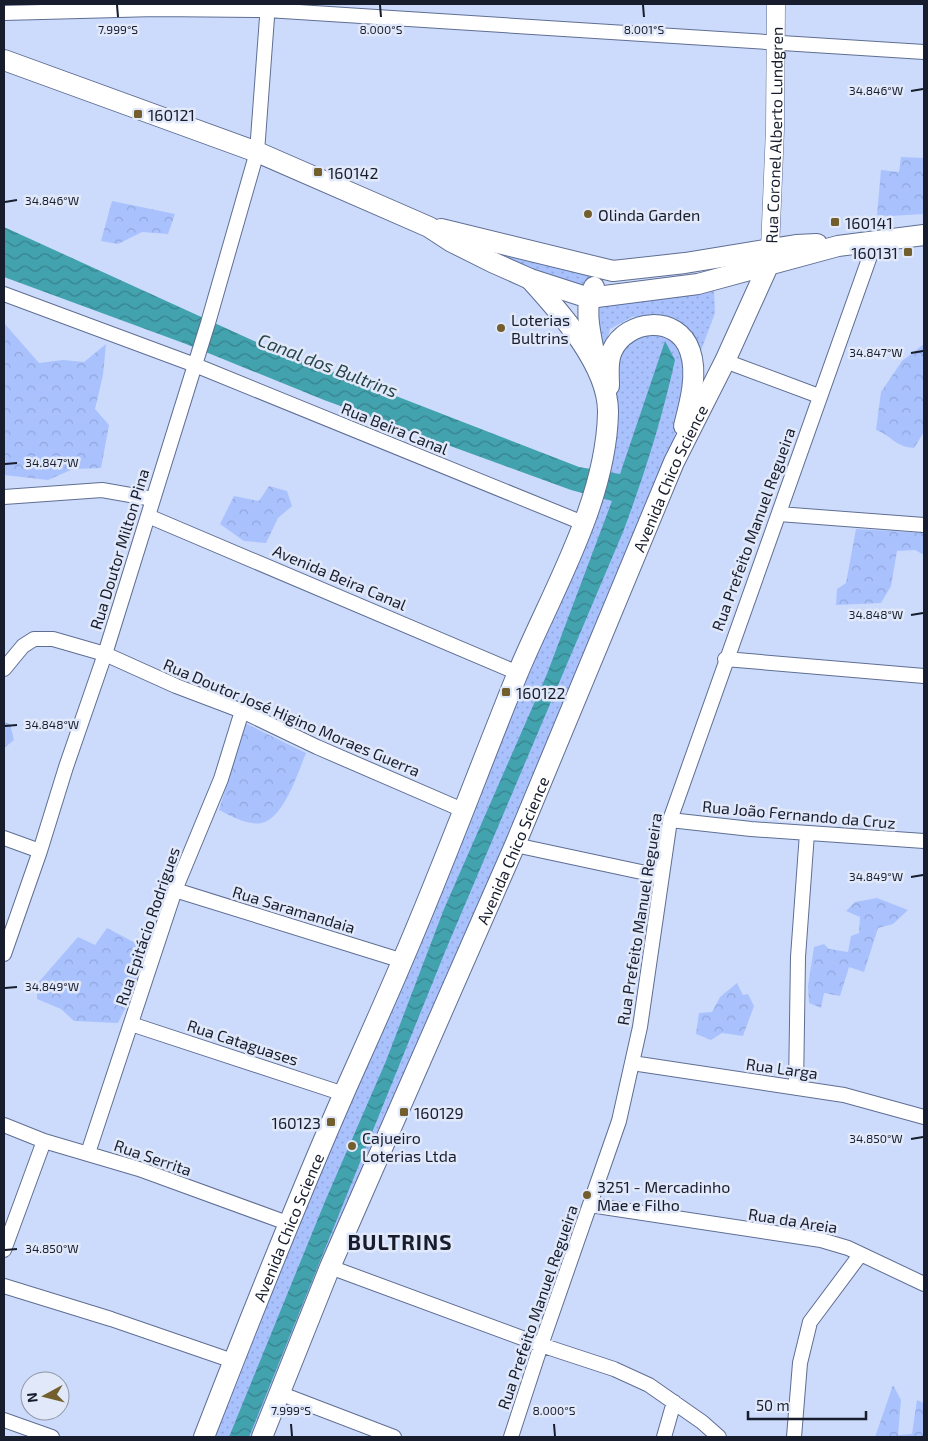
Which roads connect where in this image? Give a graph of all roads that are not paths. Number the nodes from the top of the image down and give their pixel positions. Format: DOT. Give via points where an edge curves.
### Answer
graph roads {
  1 [pos="776,4"];
  2 [pos="268,7"];
  3 [pos="4,13"];
  4 [pos="776,41"];
  5 [pos="924,52"];
  6 [pos="4,60"];
  7 [pos="257,152"];
  8 [pos="429,227"];
  9 [pos="924,235"];
  10 [pos="874,242"];
  11 [pos="769,258"];
  12 [pos="613,271"];
  13 [pos="530,278"];
  14 [pos="4,294"];
  15 [pos="589,298"];
  16 [pos="196,361"];
  17 [pos="725,361"];
  18 [pos="597,366"];
  19 [pos="819,396"];
  20 [pos="608,408"];
  21 [pos="674,462"];
  22 [pos="4,497"];
  23 [pos="153,499"];
  24 [pos="779,514"];
  25 [pos="148,516"];
  26 [pos="583,523"];
  27 [pos="924,525"];
  28 [pos="105,654"];
  29 [pos="725,659"];
  30 [pos="4,668"];
  31 [pos="518,673"];
  32 [pos="924,676"];
  33 [pos="242,711"];
  34 [pos="465,811"];
  35 [pos="670,820"];
  36 [pos="807,833"];
  37 [pos="4,838"];
  38 [pos="924,841"];
  39 [pos="515,845"];
  40 [pos="40,852"];
  41 [pos="660,876"];
  42 [pos="175,890"];
  43 [pos="4,954"];
  44 [pos="403,961"];
  45 [pos="131,1024"];
  46 [pos="632,1063"];
  47 [pos="796,1088"];
  48 [pos="344,1094"];
  49 [pos="924,1117"];
  50 [pos="4,1126"];
  51 [pos="44,1141"];
  52 [pos="88,1153"];
  53 [pos="590,1205"];
  54 [pos="290,1224"];
  55 [pos="4,1250"];
  56 [pos="860,1255"];
  57 [pos="330,1267"];
  58 [pos="924,1284"];
  59 [pos="4,1286"];
  60 [pos="541,1345"];
  61 [pos="233,1361"];
  62 [pos="279,1393"];
  63 [pos="674,1402"];
  64 [pos="4,1420"];
  65 [pos="52,1437"];
  66 [pos="204,1437"];
  67 [pos="262,1437"];
  68 [pos="394,1437"];
  69 [pos="512,1437"];
  70 [pos="664,1437"];
  71 [pos="720,1437"];
  72 [pos="794,1437"];
  1 -- 4 [label="street, Rua Coronel Alberto Lundgren"];
  2 -- 3 [label="street"];
  2 -- 4 [label="street"];
  2 -- 7 [label="street, Rua Doutor Milton Pina"];
  4 -- 5 [label="street"];
  4 -- 11 [label="street, Rua Coronel Alberto Lundgren"];
  6 -- 7 [label="main road"];
  7 -- 8 [label="main road"];
  7 -- 16 [label="street, Rua Doutor Milton Pina"];
  8 -- 12 [label="main road"];
  8 -- 13 [label="main road" via="473,253"];
  9 -- 10 [label="main road"];
  10 -- 11 [label="main road"];
  10 -- 19 [label="street, Rua Prefeito Manuel Regueira"];
  11 -- 12 [label="main road"];
  11 -- 15 [label="main road" via="688,285"];
  11 -- 17 [label="main road, Avenida Chico Science"];
  12 -- 15 [label="main road" via="598,282"];
  13 -- 15 [label="main road"];
  13 -- 18 [label="main road, Avenida Chico Science"];
  14 -- 16 [label="street, Rua Beira Canal"];
  15 -- 18 [label="main road"];
  16 -- 23 [label="street, Rua Doutor Milton Pina"];
  16 -- 26 [label="street, Rua Beira Canal"];
  17 -- 19 [label="street"];
  17 -- 21 [label="main road, Avenida Chico Science"];
  18 -- 20 [label="main road, Avenida Chico Science"];
  19 -- 24 [label="street, Rua Prefeito Manuel Regueira"];
  20 -- 21 [label="main road" via="610,356 629,332 655,324 681,336 690,349 692,386"];
  20 -- 26 [label="main road, Avenida Chico Science" via="600,469"];
  21 -- 39 [label="main road, Avenida Chico Science"];
  22 -- 23 [label="street" via="102,490"];
  23 -- 25 [label="street, Rua Doutor Milton Pina"];
  24 -- 27 [label="street"];
  24 -- 29 [label="street, Rua Prefeito Manuel Regueira"];
  25 -- 28 [label="street, Rua Doutor Milton Pina"];
  25 -- 31 [label="street, Avenida Beira Canal"];
  26 -- 31 [label="main road, Avenida Chico Science"];
  28 -- 30 [label="street, Rua Doutor José Higino Moraes Guerra" via="53,639 34,639 23,646"];
  28 -- 33 [label="street, Rua Doutor José Higino Moraes Guerra"];
  28 -- 40 [label="street, Rua Doutor Milton Pina"];
  29 -- 32 [label="street"];
  29 -- 35 [label="street, Rua Prefeito Manuel Regueira"];
  31 -- 34 [label="main road, Avenida Chico Science"];
  33 -- 34 [label="street, Rua Doutor José Higino Moraes Guerra"];
  33 -- 42 [label="street, Rua Epitácio Rodrigues" via="221,779"];
  34 -- 44 [label="main road, Avenida Chico Science"];
  35 -- 36 [label="street, Rua João Fernando da Cruz"];
  35 -- 41 [label="street, Rua Prefeito Manuel Regueira"];
  36 -- 38 [label="street, Rua João Fernando da Cruz"];
  36 -- 47 [label="street" via="798,957"];
  37 -- 40 [label="street"];
  39 -- 41 [label="street"];
  39 -- 57 [label="main road, Avenida Chico Science"];
  40 -- 43 [label="street, Rua Doutor Milton Pina"];
  41 -- 46 [label="street, Rua Prefeito Manuel Regueira" via="640,1027"];
  42 -- 44 [label="street, Rua Saramandaia"];
  42 -- 45 [label="street, Rua Epitácio Rodrigues"];
  44 -- 48 [label="main road, Avenida Chico Science"];
  45 -- 48 [label="street, Rua Cataguases"];
  45 -- 52 [label="street, Rua Epitácio Rodrigues"];
  46 -- 47 [label="street, Rua Larga"];
  46 -- 53 [label="street, Rua Prefeito Manuel Regueira" via="619,1120"];
  47 -- 49 [label="street, Rua Larga" via="844,1095"];
  48 -- 54 [label="main road, Avenida Chico Science"];
  50 -- 51 [label="street, Rua Serrita"];
  51 -- 52 [label="street, Rua Serrita"];
  51 -- 55 [label="street"];
  52 -- 54 [label="street, Rua Serrita"];
  53 -- 56 [label="street, Rua da Areia" via="820,1240"];
  53 -- 60 [label="street, Rua Prefeito Manuel Regueira"];
  54 -- 61 [label="main road, Avenida Chico Science"];
  56 -- 58 [label="street, Rua da Areia"];
  56 -- 72 [label="street" via="810,1322 800,1364"];
  57 -- 60 [label="street"];
  57 -- 62 [label="main road, Avenida Chico Science"];
  59 -- 61 [label="street"];
  60 -- 63 [label="street" via="614,1368"];
  60 -- 69 [label="street, Rua Prefeito Manuel Regueira"];
  61 -- 66 [label="main road, Avenida Chico Science"];
  62 -- 67 [label="main road, Avenida Chico Science"];
  62 -- 68 [label="street"];
  63 -- 70 [label="street"];
  63 -- 71 [label="street"];
  64 -- 65 [label="street"];
}
